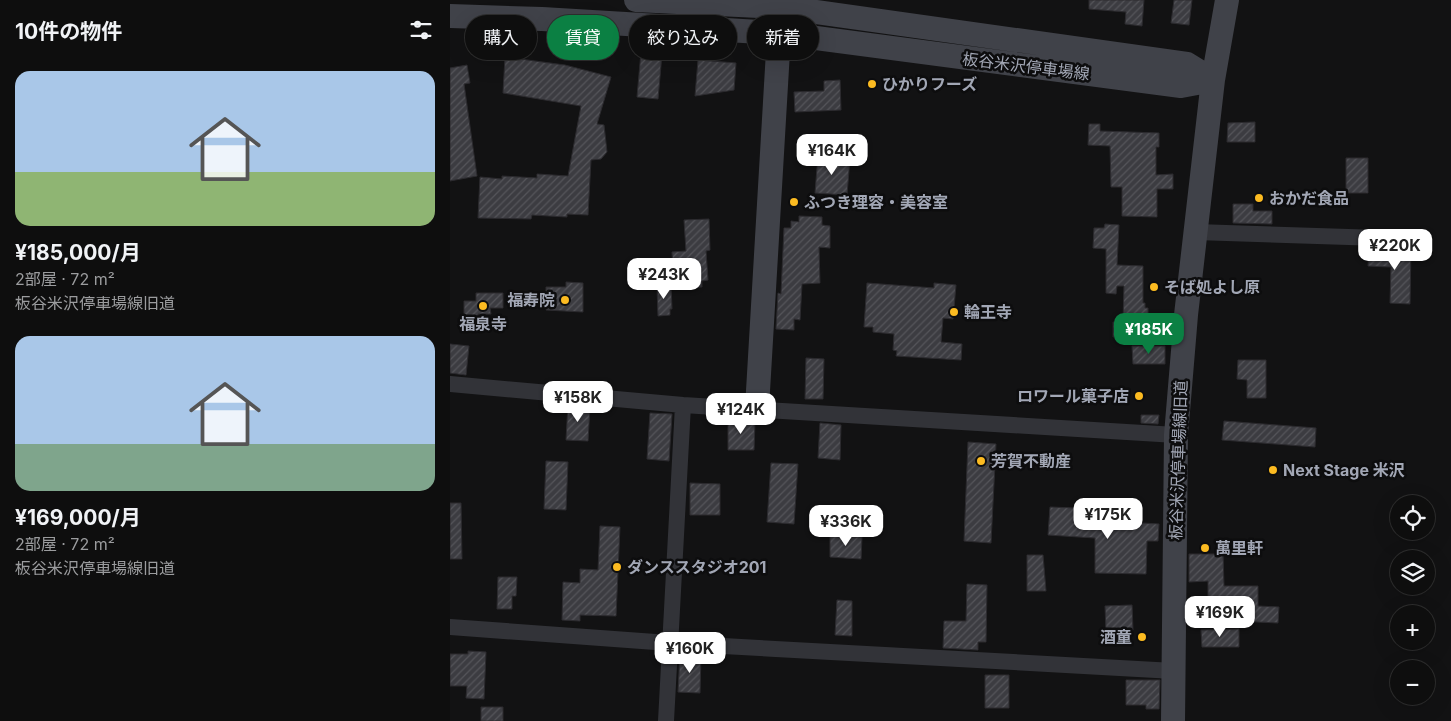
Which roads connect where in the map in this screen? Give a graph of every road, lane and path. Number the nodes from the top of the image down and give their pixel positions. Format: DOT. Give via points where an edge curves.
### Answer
graph roads {
  1 [pos="636,0"];
  2 [pos="1227,0"];
  3 [pos="781,4"];
  4 [pos="450,16"];
  5 [pos="747,31"];
  6 [pos="819,38"];
  7 [pos="776,60"];
  8 [pos="1213,80"];
  9 [pos="1196,232"];
  10 [pos="1380,238"];
  11 [pos="450,384"];
  12 [pos="683,405"];
  13 [pos="757,408"];
  14 [pos="1176,435"];
  15 [pos="450,627"];
  16 [pos="669,643"];
  17 [pos="1174,671"];
  18 [pos="666,721"];
  19 [pos="1173,721"];
  1 -- 3 [label="main road, 板谷米沢停車場線"];
  2 -- 8 [label="main road"];
  3 -- 8 [label="main road, 板谷米沢停車場線" via="1187,64"];
  4 -- 5 [label="main road, 板谷米沢停車場線"];
  6 -- 8 [label="main road, 板谷米沢停車場線" via="1181,86"];
  7 -- 13 [label="main road"];
  8 -- 9 [label="main road, 板谷米沢停車場線旧道"];
  9 -- 10 [label="street"];
  9 -- 14 [label="main road, 板谷米沢停車場線旧道"];
  11 -- 12 [label="street"];
  12 -- 13 [label="street"];
  12 -- 16 [label="street"];
  13 -- 14 [label="street"];
  14 -- 17 [label="main road, 板谷米沢停車場線旧道"];
  15 -- 16 [label="street"];
  16 -- 17 [label="street"];
  16 -- 18 [label="street"];
  17 -- 19 [label="main road, 板谷米沢停車場線旧道"];
}
